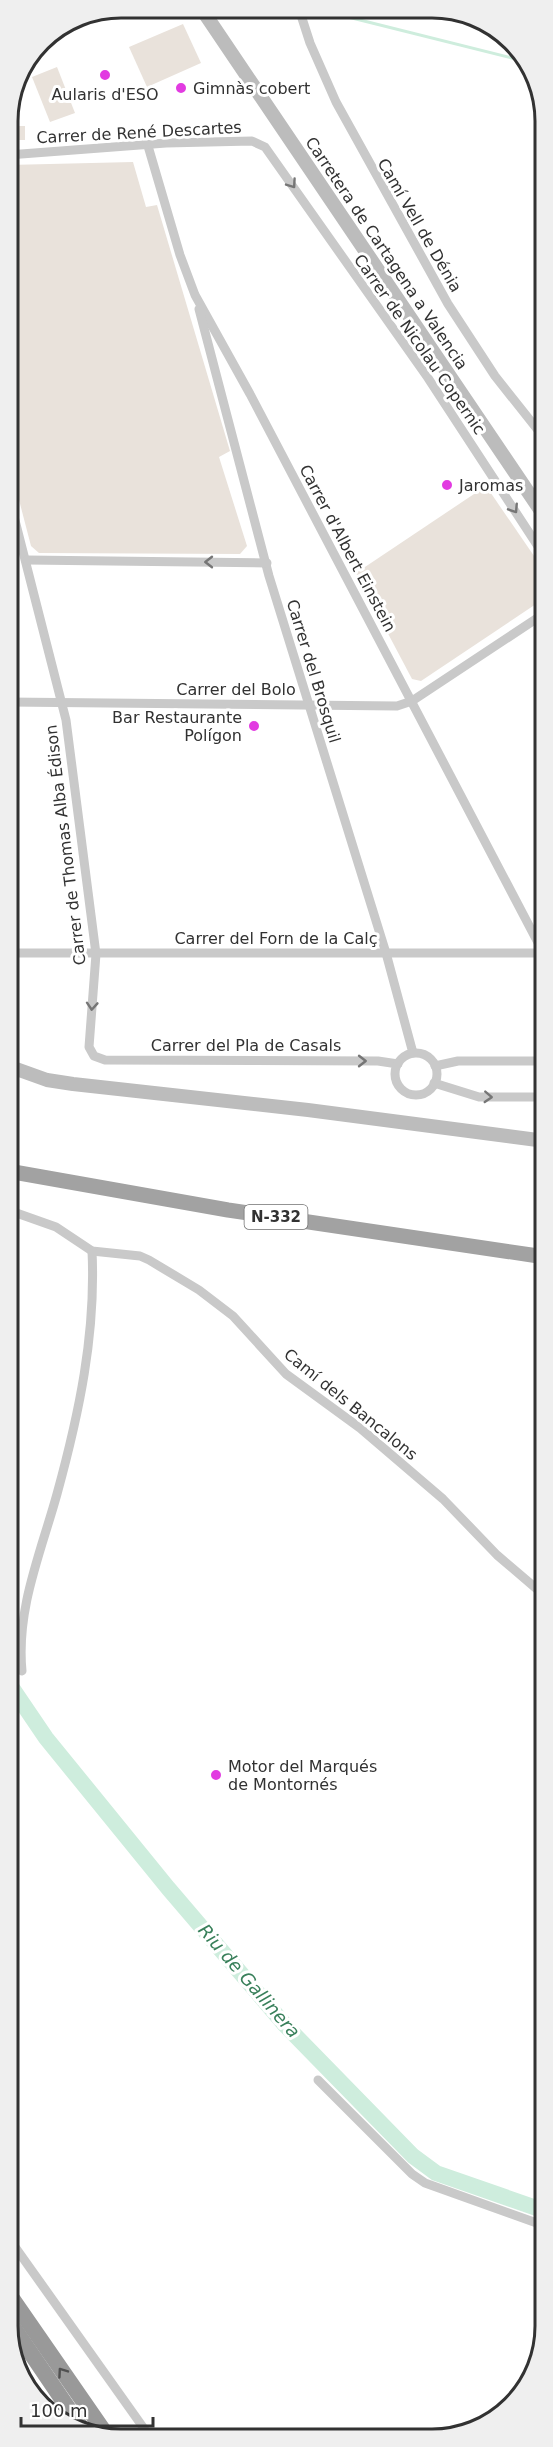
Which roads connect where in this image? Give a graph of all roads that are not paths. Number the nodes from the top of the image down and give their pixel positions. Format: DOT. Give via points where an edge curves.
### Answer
graph roads {
  1 [pos="208,18"];
  2 [pos="302,18"];
  3 [pos="148,146"];
  4 [pos="268,151"];
  5 [pos="18,154"];
  6 [pos="195,295"];
  7 [pos="535,426"];
  8 [pos="535,502"];
  9 [pos="18,528"];
  10 [pos="535,542"];
  11 [pos="27,560"];
  12 [pos="267,563"];
  13 [pos="535,620"];
  14 [pos="412,701"];
  15 [pos="18,702"];
  16 [pos="60,703"];
  17 [pos="309,704"];
  18 [pos="535,937"];
  19 [pos="18,952"];
  20 [pos="386,953"];
  21 [pos="96,954"];
  22 [pos="535,954"];
  23 [pos="413,1053"];
  24 [pos="94,1056"];
  25 [pos="535,1061"];
  26 [pos="398,1064"];
  27 [pos="435,1066"];
  28 [pos="18,1070"];
  29 [pos="434,1083"];
  30 [pos="535,1097"];
  31 [pos="535,1140"];
  32 [pos="18,1173"];
  33 [pos="18,1214"];
  34 [pos="92,1251"];
  35 [pos="535,1256"];
  36 [pos="535,1588"];
  37 [pos="22,1671"];
  38 [pos="318,2080"];
  39 [pos="535,2222"];
  40 [pos="18,2250"];
  41 [pos="18,2307"];
  42 [pos="19,2335"];
  43 [pos="74,2417"];
  44 [pos="101,2427"];
  45 [pos="144,2429"];
  1 -- 8 [label="main road, Carretera de Cartagena a Valencia"];
  2 -- 7 [label="street, Camí Vell de Dénia" via="336,102 448,304 495,376"];
  3 -- 4 [label="street, Carrer de René Descartes" via="252,141"];
  3 -- 5 [label="street, Carrer de René Descartes"];
  3 -- 6 [label="street, Carrer d'Albert Einstein"];
  4 -- 10 [label="street, Carrer de Nicolau Copernic, one-way" via="428,378"];
  6 -- 12 [label="street, Carrer del Brosquil"];
  6 -- 14 [label="street, Carrer d'Albert Einstein"];
  9 -- 11 [label="street, Carrer de Thomas Alba Édison"];
  12 -- 11 [label="street, one-way"];
  11 -- 16 [label="street, Carrer de Thomas Alba Édison"];
  12 -- 17 [label="street, Carrer del Brosquil"];
  13 -- 14 [label="street, Carrer del Bolo"];
  14 -- 17 [label="street, Carrer del Bolo" via="397,706"];
  14 -- 18 [label="street, Carrer d'Albert Einstein"];
  15 -- 16 [label="street, Carrer del Bolo"];
  16 -- 17 [label="street, Carrer del Bolo"];
  16 -- 21 [label="street, Carrer de Thomas Alba Édison" via="66,720"];
  17 -- 20 [label="street, Carrer del Brosquil"];
  19 -- 21 [label="street, Carrer del Forn de la Calç"];
  20 -- 21 [label="street, Carrer del Forn de la Calç"];
  20 -- 22 [label="street, Carrer del Forn de la Calç"];
  20 -- 23 [label="street, Carrer del Brosquil"];
  21 -- 24 [label="street, Carrer de Thomas Alba Édison, one-way" via="89,1047"];
  23 -- 26 [label="street"];
  23 -- 27 [label="street" via="427,1057"];
  24 -- 26 [label="street, Carrer del Pla de Casals, one-way" via="105,1060"];
  25 -- 27 [label="street"];
  26 -- 29 [label="street" via="396,1079 405,1091 424,1093"];
  27 -- 29 [label="street"];
  28 -- 31 [label="main road" via="73,1084"];
  29 -- 30 [label="street, one-way" via="479,1097"];
  32 -- 35 [label="highway, N-332" via="228,1210"];
  33 -- 34 [label="street" via="56,1227"];
  34 -- 36 [label="street, Camí dels Bancalons" via="149,1260 233,1316 277,1366 360,1428 443,1499 496,1555"];
  34 -- 37 [label="street" via="92,1324 79,1410 26,1599 19,1642"];
  38 -- 39 [label="street" via="412,2174"];
  40 -- 45 [label="street"];
  44 -- 41 [label="highway, one-way"];
  42 -- 43 [label="highway"];
}
